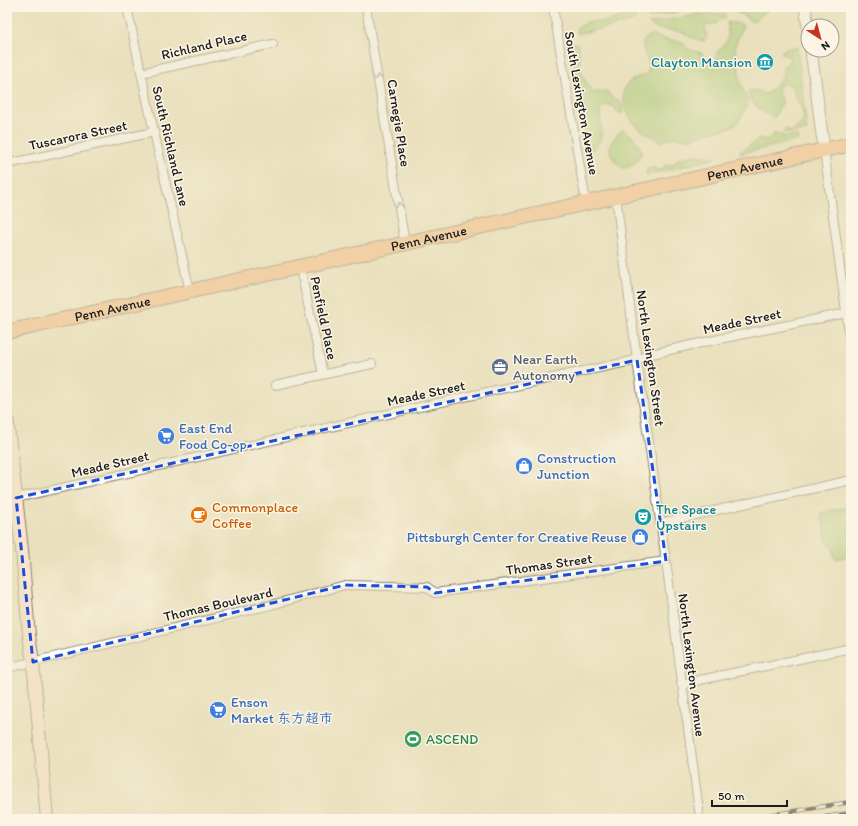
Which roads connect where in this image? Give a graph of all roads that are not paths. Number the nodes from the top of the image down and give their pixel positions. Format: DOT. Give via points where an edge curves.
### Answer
graph roads {
  1 [pos="127,7"];
  2 [pos="366,7"];
  3 [pos="552,7"];
  4 [pos="805,7"];
  5 [pos="807,18"];
  6 [pos="273,44"];
  7 [pos="812,58"];
  8 [pos="141,73"];
  9 [pos="154,132"];
  10 [pos="851,144"];
  11 [pos="824,150"];
  12 [pos="7,164"];
  13 [pos="616,197"];
  14 [pos="586,203"];
  15 [pos="405,244"];
  16 [pos="300,267"];
  17 [pos="190,291"];
  18 [pos="849,312"];
  19 [pos="7,332"];
  20 [pos="851,348"];
  21 [pos="637,360"];
  22 [pos="372,364"];
  23 [pos="323,374"];
  24 [pos="274,385"];
  25 [pos="7,417"];
  26 [pos="851,480"];
  27 [pos="11,499"];
  28 [pos="660,523"];
  29 [pos="666,561"];
  30 [pos="435,593"];
  31 [pos="851,648"];
  32 [pos="33,662"];
  33 [pos="7,668"];
  34 [pos="681,684"];
  35 [pos="699,811"];
  36 [pos="47,819"];
  1 -- 8 [label="street, South Richland Lane"];
  15 -- 2 [label="street, Carnegie Place, one-way"];
  3 -- 14 [label="street, South Lexington Avenue"];
  4 -- 5 [label="street"];
  6 -- 8 [label="street, Richland Place"];
  7 -- 11 [label="street"];
  8 -- 9 [label="street, South Richland Lane"];
  9 -- 12 [label="street, Tuscarora Street"];
  9 -- 17 [label="street, South Richland Lane"];
  10 -- 11 [label="highway, Penn Avenue"];
  11 -- 13 [label="highway, Penn Avenue"];
  11 -- 18 [label="street"];
  13 -- 14 [label="highway, Penn Avenue"];
  13 -- 21 [label="street, North Lexington Street"];
  14 -- 15 [label="highway, Penn Avenue"];
  15 -- 16 [label="highway, Penn Avenue"];
  16 -- 17 [label="highway, Penn Avenue"];
  16 -- 23 [label="street, Penfield Place"];
  17 -- 19 [label="highway, Penn Avenue"];
  18 -- 20 [label="street"];
  18 -- 21 [label="street, Meade Street" via="647,355"];
  21 -- 27 [label="street, Meade Street"];
  21 -- 28 [label="street, North Lexington Street"];
  22 -- 23 [label="street"];
  23 -- 24 [label="street"];
  25 -- 27 [label="main road"];
  26 -- 28 [label="street"];
  27 -- 32 [label="main road"];
  28 -- 29 [label="street, North Lexington Avenue"];
  29 -- 30 [label="street, Thomas Street"];
  29 -- 34 [label="street, North Lexington Avenue"];
  30 -- 32 [label="street, Thomas Boulevard" via="427,586 345,585"];
  31 -- 34 [label="street"];
  32 -- 33 [label="street, Thomas Boulevard"];
  32 -- 36 [label="main road"];
  34 -- 35 [label="street, North Lexington Avenue"];
}
